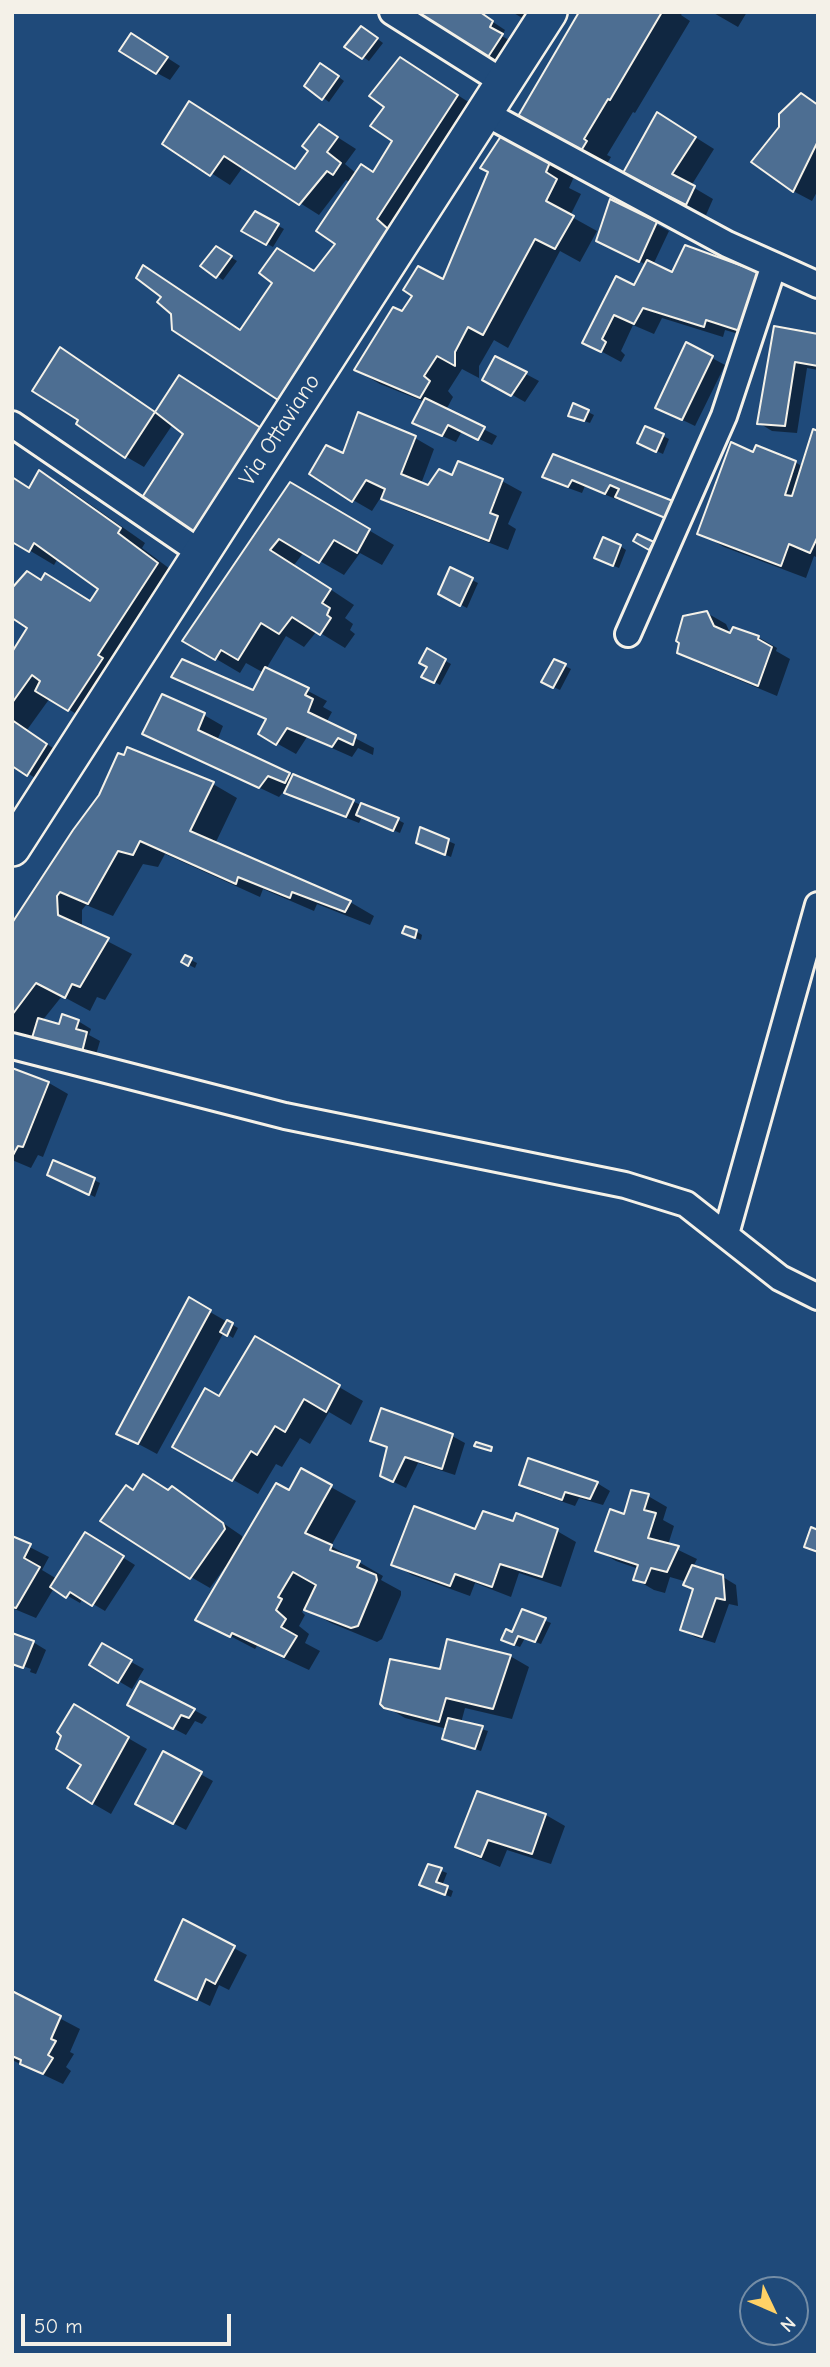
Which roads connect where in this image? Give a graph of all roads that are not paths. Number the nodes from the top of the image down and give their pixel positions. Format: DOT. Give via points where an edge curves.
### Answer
graph roads {
  1 [pos="392,12"];
  2 [pos="549,12"];
  3 [pos="503,82"];
  4 [pos="485,113"];
  5 [pos="774,265"];
  6 [pos="818,285"];
  7 [pos="12,424"];
  8 [pos="201,553"];
  9 [pos="628,634"];
  10 [pos="12,848"];
  11 [pos="818,905"];
  12 [pos="12,1046"];
  13 [pos="726,1234"];
  14 [pos="818,1297"];
  1 -- 3 [label="street"];
  2 -- 3 [label="main road, Via Ottaviano"];
  3 -- 4 [label="main road, Via Ottaviano"];
  4 -- 5 [label="street" via="703,232"];
  4 -- 8 [label="main road, Via Ottaviano"];
  5 -- 6 [label="street"];
  5 -- 9 [label="street" via="724,416"];
  7 -- 8 [label="street"];
  8 -- 10 [label="main road, Via Ottaviano"];
  11 -- 13 [label="street"];
  12 -- 13 [label="street" via="285,1116 625,1185 686,1204"];
  13 -- 14 [label="street" via="780,1278"];
}
